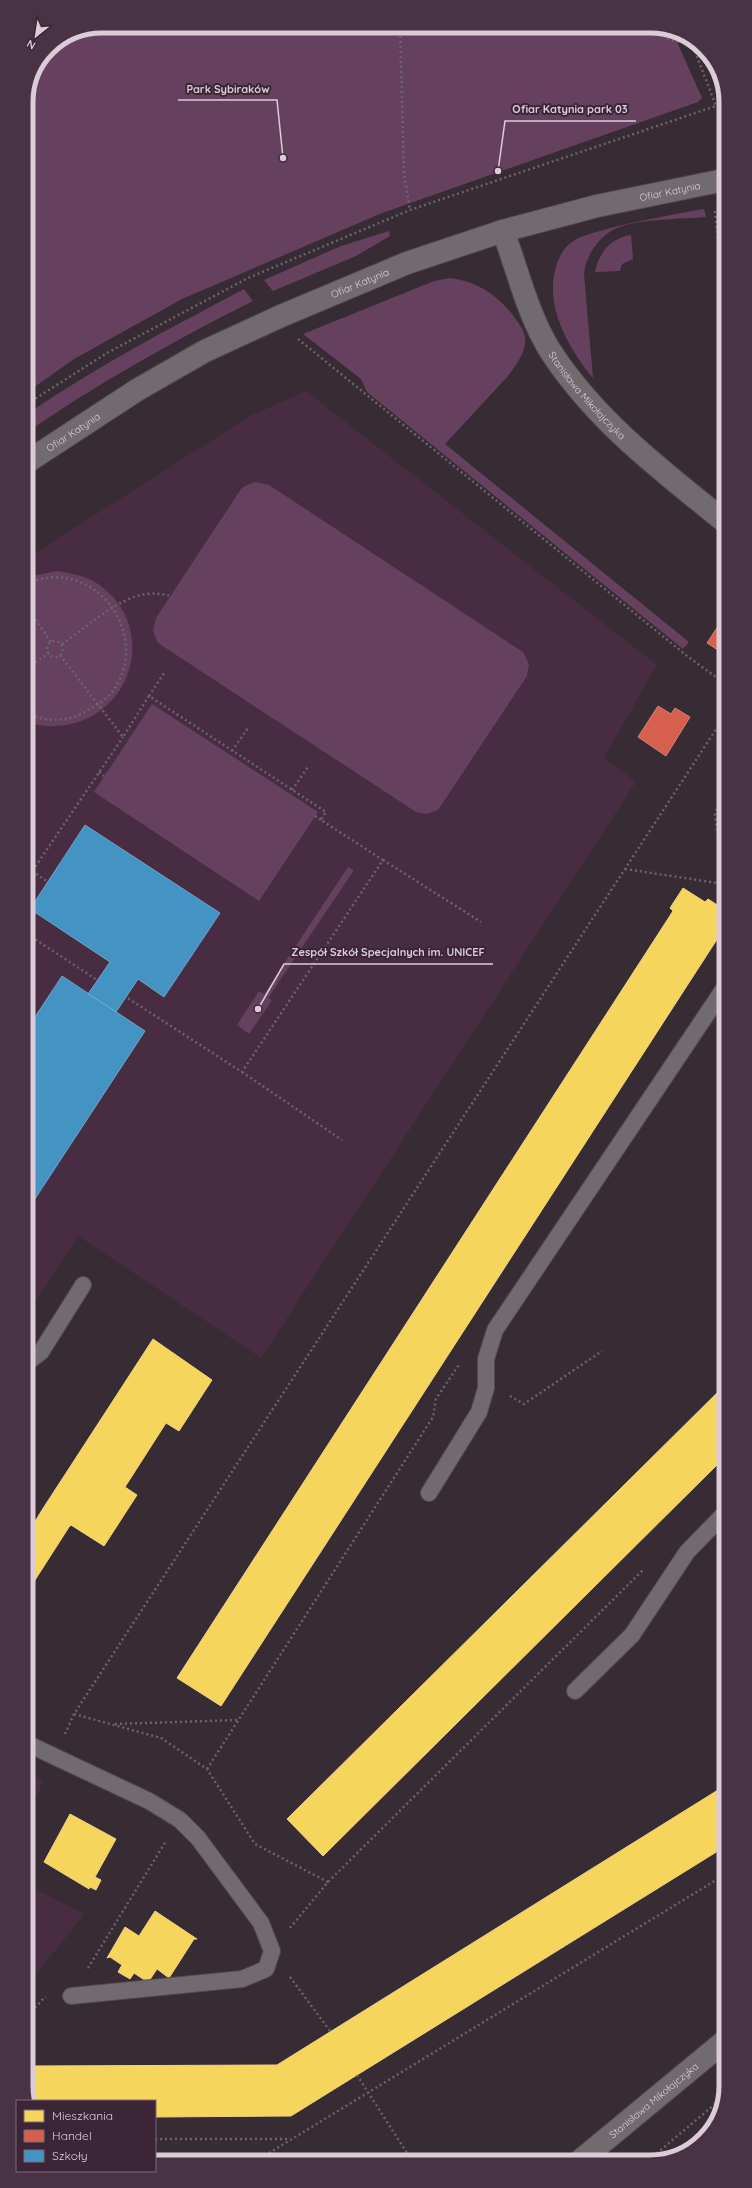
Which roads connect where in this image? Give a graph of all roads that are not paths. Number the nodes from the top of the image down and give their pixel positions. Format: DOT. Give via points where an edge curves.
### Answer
graph roads {
  1 [pos="719,181"];
  2 [pos="503,231"];
  3 [pos="33,458"];
  4 [pos="719,517"];
  5 [pos="719,996"];
  6 [pos="83,1285"];
  7 [pos="33,1358"];
  8 [pos="429,1493"];
  9 [pos="719,1519"];
  10 [pos="575,1692"];
  11 [pos="33,1746"];
  12 [pos="71,1996"];
  13 [pos="719,2046"];
  14 [pos="587,2155"];
  1 -- 2 [label="street, Ofiar Katynia" via="597,206"];
  2 -- 3 [label="street, Ofiar Katynia" via="407,263 205,351 137,390"];
  2 -- 4 [label="street, Stanisława Mikołajczyka" via="530,310 548,345 593,407 635,448"];
  5 -- 8 [label="lane" via="495,1330 486,1359 486,1382 479,1412"];
  6 -- 7 [label="lane" via="41,1352"];
  9 -- 10 [label="lane" via="687,1552 632,1635"];
  11 -- 12 [label="lane" via="149,1801 180,1820 198,1838 261,1923 272,1951 266,1969 242,1979"];
  13 -- 14 [label="street, Stanisława Mikołajczyka"];
}
